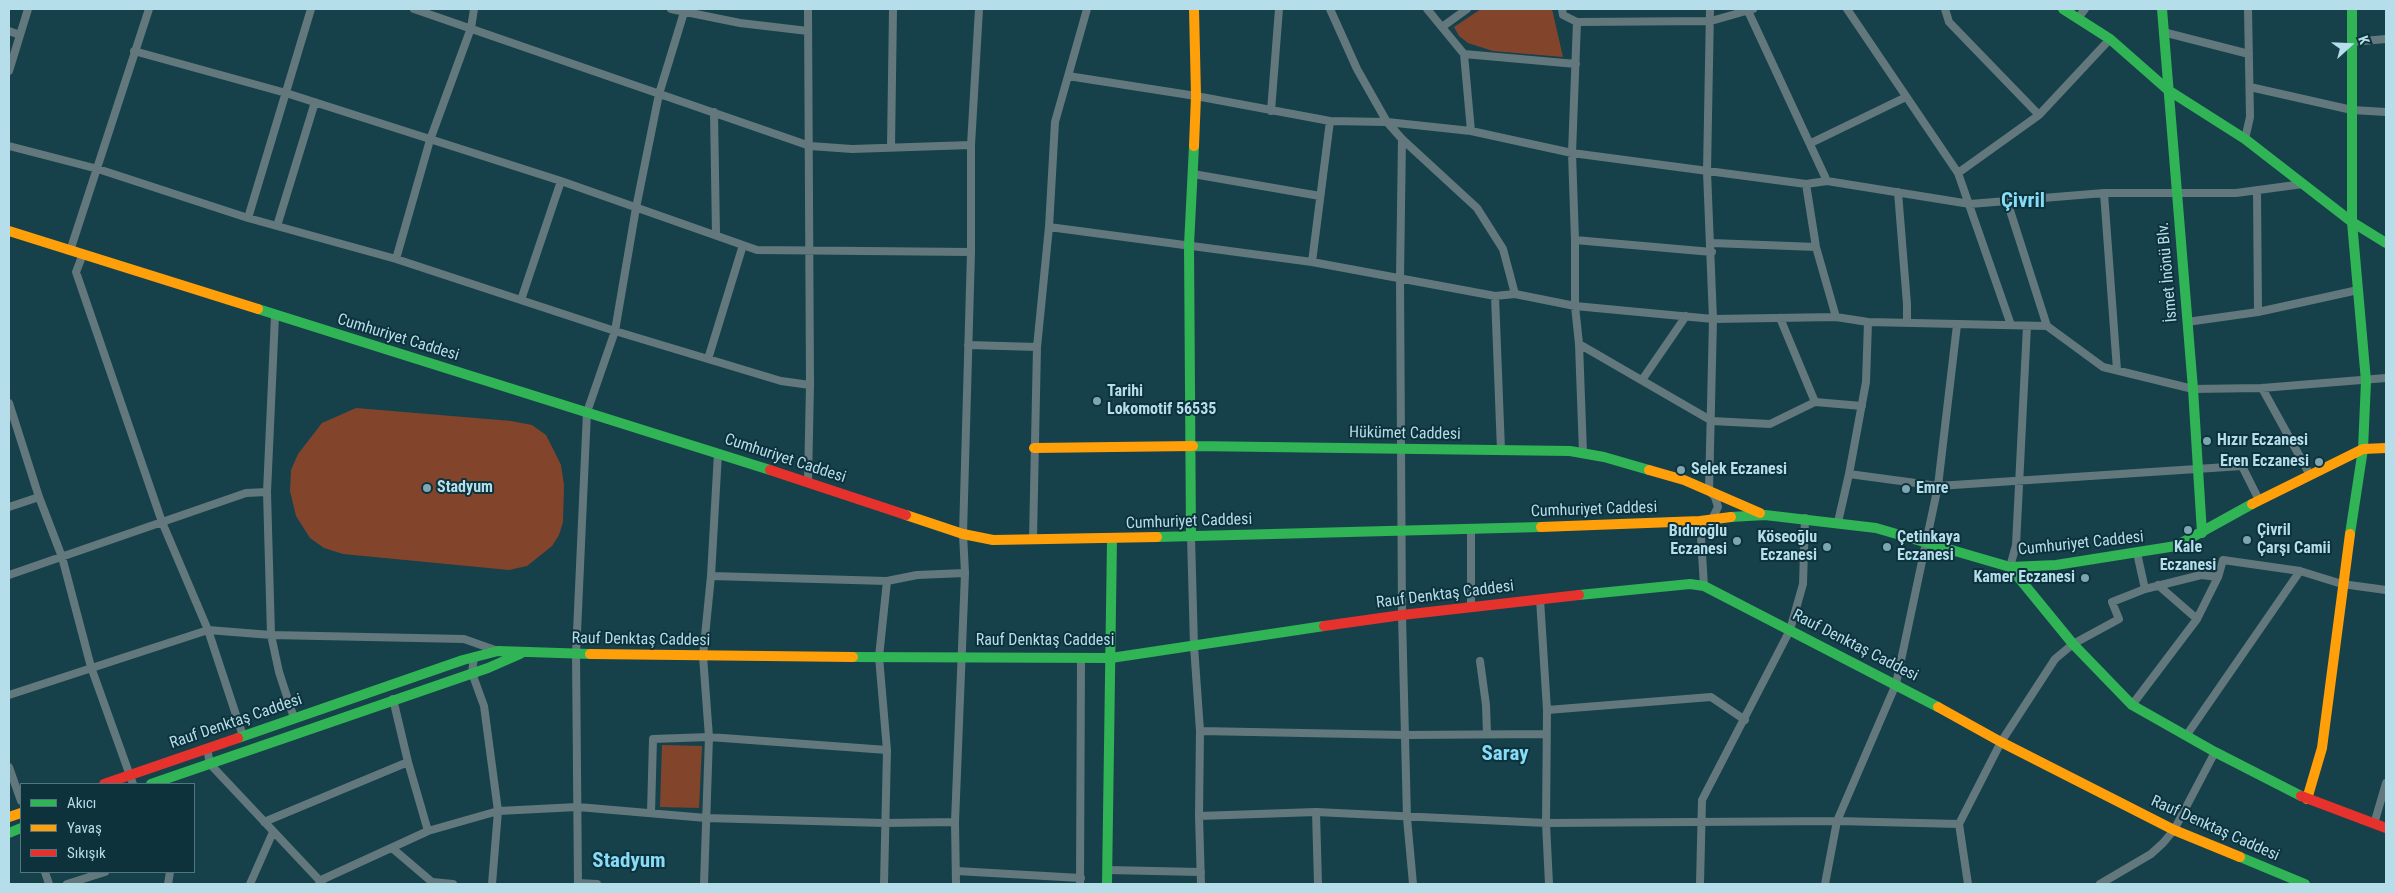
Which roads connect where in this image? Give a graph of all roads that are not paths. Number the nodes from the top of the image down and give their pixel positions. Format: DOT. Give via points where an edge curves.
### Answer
graph roads {
  1 [pos="28,9"];
  2 [pos="149,9"];
  3 [pos="311,9"];
  4 [pos="414,9"];
  5 [pos="474,9"];
  6 [pos="671,9"];
  7 [pos="808,9"];
  8 [pos="893,9"];
  9 [pos="979,9"];
  10 [pos="1087,9"];
  11 [pos="1194,9"];
  12 [pos="1278,9"];
  13 [pos="1330,9"];
  14 [pos="1427,9"];
  15 [pos="1467,9"];
  16 [pos="1562,9"];
  17 [pos="1710,9"];
  18 [pos="1847,9"];
  19 [pos="1945,9"];
  20 [pos="2064,9"];
  21 [pos="2085,9"];
  22 [pos="2162,9"];
  23 [pos="2248,9"];
  24 [pos="2352,9"];
  25 [pos="1750,10"];
  26 [pos="685,11"];
  27 [pos="2078,18"];
  28 [pos="1711,21"];
  29 [pos="1577,22"];
  30 [pos="1442,26"];
  31 [pos="471,28"];
  32 [pos="9,31"];
  33 [pos="808,31"];
  34 [pos="2164,32"];
  35 [pos="20,35"];
  36 [pos="2110,39"];
  37 [pos="2386,39"];
  38 [pos="2352,42"];
  39 [pos="134,52"];
  40 [pos="1464,54"];
  41 [pos="2249,54"];
  42 [pos="1576,64"];
  43 [pos="9,71"];
  44 [pos="1068,76"];
  45 [pos="2250,87"];
  46 [pos="2168,90"];
  47 [pos="286,93"];
  48 [pos="659,94"];
  49 [pos="1196,96"];
  50 [pos="1906,98"];
  51 [pos="314,102"];
  52 [pos="1271,110"];
  53 [pos="2352,110"];
  54 [pos="714,112"];
  55 [pos="2386,112"];
  56 [pos="2039,115"];
  57 [pos="1330,121"];
  58 [pos="1387,122"];
  59 [pos="1471,131"];
  60 [pos="1402,139"];
  61 [pos="2245,139"];
  62 [pos="430,140"];
  63 [pos="1811,143"];
  64 [pos="971,145"];
  65 [pos="9,146"];
  66 [pos="810,146"];
  67 [pos="891,147"];
  68 [pos="1572,153"];
  69 [pos="98,169"];
  70 [pos="1707,172"];
  71 [pos="1958,173"];
  72 [pos="1193,174"];
  73 [pos="1827,181"];
  74 [pos="561,182"];
  75 [pos="1806,184"];
  76 [pos="2303,184"];
  77 [pos="2257,190"];
  78 [pos="1898,192"];
  79 [pos="2176,192"];
  80 [pos="2104,193"];
  81 [pos="1320,196"];
  82 [pos="2007,201"];
  83 [pos="1970,204"];
  84 [pos="636,208"];
  85 [pos="248,218"];
  86 [pos="2352,222"];
  87 [pos="277,226"];
  88 [pos="1050,227"];
  89 [pos="9,231"];
  90 [pos="716,234"];
  91 [pos="1575,240"];
  92 [pos="1712,243"];
  93 [pos="2386,243"];
  94 [pos="743,245"];
  95 [pos="1189,245"];
  96 [pos="1816,247"];
  97 [pos="70,251"];
  98 [pos="810,252"];
  99 [pos="971,252"];
  100 [pos="1712,252"];
  101 [pos="83,254"];
  102 [pos="396,259"];
  103 [pos="1312,262"];
  104 [pos="1400,277"];
  105 [pos="2358,290"];
  106 [pos="1515,294"];
  107 [pos="1496,296"];
  108 [pos="521,300"];
  109 [pos="1575,306"];
  110 [pos="2258,312"];
  111 [pos="275,316"];
  112 [pos="1686,316"];
  113 [pos="1836,317"];
  114 [pos="1780,318"];
  115 [pos="1713,319"];
  116 [pos="1868,322"];
  117 [pos="2187,322"];
  118 [pos="1907,323"];
  119 [pos="1957,325"];
  120 [pos="2011,325"];
  121 [pos="2028,326"];
  122 [pos="2047,326"];
  123 [pos="615,331"];
  124 [pos="1579,344"];
  125 [pos="968,345"];
  126 [pos="1037,348"];
  127 [pos="708,359"];
  128 [pos="2117,370"];
  129 [pos="2386,378"];
  130 [pos="1642,380"];
  131 [pos="2366,380"];
  132 [pos="810,385"];
  133 [pos="2262,388"];
  134 [pos="2192,389"];
  135 [pos="1815,402"];
  136 [pos="9,403"];
  137 [pos="1862,406"];
  138 [pos="587,412"];
  139 [pos="1712,422"];
  140 [pos="1189,446"];
  141 [pos="1034,448"];
  142 [pos="2386,448"];
  143 [pos="1400,449"];
  144 [pos="2363,449"];
  145 [pos="1501,450"];
  146 [pos="718,453"];
  147 [pos="1583,453"];
  148 [pos="2199,470"];
  149 [pos="1849,474"];
  150 [pos="2310,475"];
  151 [pos="2020,481"];
  152 [pos="808,482"];
  153 [pos="1938,486"];
  154 [pos="1709,491"];
  155 [pos="267,492"];
  156 [pos="39,498"];
  157 [pos="2260,500"];
  158 [pos="9,508"];
  159 [pos="1765,515"];
  160 [pos="1805,518"];
  161 [pos="1712,519"];
  162 [pos="1700,521"];
  163 [pos="162,522"];
  164 [pos="1838,522"];
  165 [pos="1471,530"];
  166 [pos="1402,531"];
  167 [pos="2202,533"];
  168 [pos="963,534"];
  169 [pos="1191,536"];
  170 [pos="1033,539"];
  171 [pos="1112,539"];
  172 [pos="1928,542"];
  173 [pos="2137,553"];
  174 [pos="62,556"];
  175 [pos="2010,567"];
  176 [pos="2300,570"];
  177 [pos="966,573"];
  178 [pos="9,575"];
  179 [pos="711,576"];
  180 [pos="2218,577"];
  181 [pos="887,581"];
  182 [pos="2342,584"];
  183 [pos="2158,585"];
  184 [pos="1704,586"];
  185 [pos="2145,589"];
  186 [pos="2386,590"];
  187 [pos="1540,599"];
  188 [pos="1471,608"];
  189 [pos="1402,615"];
  190 [pos="2197,619"];
  191 [pos="208,630"];
  192 [pos="1790,630"];
  193 [pos="271,635"];
  194 [pos="2073,644"];
  195 [pos="1194,646"];
  196 [pos="498,650"];
  197 [pos="521,653"];
  198 [pos="576,654"];
  199 [pos="703,656"];
  200 [pos="474,657"];
  201 [pos="962,657"];
  202 [pos="880,658"];
  203 [pos="1111,658"];
  204 [pos="1080,659"];
  205 [pos="1480,662"];
  206 [pos="92,667"];
  207 [pos="472,673"];
  208 [pos="1896,684"];
  209 [pos="9,695"];
  210 [pos="393,699"];
  211 [pos="2132,705"];
  212 [pos="1547,710"];
  213 [pos="294,718"];
  214 [pos="1745,720"];
  215 [pos="1200,731"];
  216 [pos="1487,734"];
  217 [pos="1545,734"];
  218 [pos="1406,735"];
  219 [pos="243,736"];
  220 [pos="2186,736"];
  221 [pos="709,737"];
  222 [pos="2001,742"];
  223 [pos="207,748"];
  224 [pos="886,750"];
  225 [pos="2215,752"];
  226 [pos="408,762"];
  227 [pos="210,764"];
  228 [pos="9,767"];
  229 [pos="131,780"];
  230 [pos="111,783"];
  231 [pos="159,783"];
  232 [pos="2386,783"];
  233 [pos="20,798"];
  234 [pos="2307,799"];
  235 [pos="578,807"];
  236 [pos="498,811"];
  237 [pos="1316,812"];
  238 [pos="651,813"];
  239 [pos="1199,816"];
  240 [pos="706,818"];
  241 [pos="1407,818"];
  242 [pos="1836,821"];
  243 [pos="264,822"];
  244 [pos="955,822"];
  245 [pos="1703,822"];
  246 [pos="884,823"];
  247 [pos="1546,823"];
  248 [pos="1959,824"];
  249 [pos="2374,824"];
  250 [pos="2386,828"];
  251 [pos="2174,830"];
  252 [pos="428,831"];
  253 [pos="273,832"];
  254 [pos="392,848"];
  255 [pos="1108,870"];
  256 [pos="956,872"];
  257 [pos="1201,872"];
  258 [pos="102,873"];
  259 [pos="1081,881"];
  260 [pos="321,883"];
  261 [pos="67,884"];
  262 [pos="250,884"];
  263 [pos="453,884"];
  264 [pos="492,884"];
  265 [pos="578,884"];
  266 [pos="597,884"];
  267 [pos="704,884"];
  268 [pos="884,884"];
  269 [pos="956,884"];
  270 [pos="1107,884"];
  271 [pos="1201,884"];
  272 [pos="1318,884"];
  273 [pos="1413,884"];
  274 [pos="1549,884"];
  275 [pos="1700,884"];
  276 [pos="1825,884"];
  277 [pos="1968,884"];
  278 [pos="2100,884"];
  279 [pos="2305,884"];
  1 -- 35 [label="street"];
  2 -- 39 [label="street"];
  3 -- 47 [label="street"];
  4 -- 31 [label="street"];
  5 -- 31 [label="street"];
  6 -- 26 [label="street"];
  7 -- 33 [label="street"];
  8 -- 67 [label="street"];
  9 -- 64 [label="street"];
  10 -- 44 [label="street"];
  11 -- 49 [label="street"];
  12 -- 52 [label="street"];
  13 -- 58 [label="street" via="1356,69"];
  14 -- 30 [label="street"];
  15 -- 30 [label="street"];
  16 -- 29 [label="street" via="1563,14"];
  17 -- 28 [label="street"];
  18 -- 50 [label="street"];
  19 -- 56 [label="street" via="1948,22"];
  20 -- 27 [label="street"];
  21 -- 27 [label="street"];
  22 -- 34 [label="street, İsmet İnönü Blv."];
  23 -- 41 [label="street"];
  24 -- 38 [label="street"];
  25 -- 28 [label="street"];
  25 -- 63 [label="street" via="1775,72"];
  26 -- 33 [label="street" via="740,23"];
  26 -- 48 [label="street"];
  27 -- 36 [label="street"];
  28 -- 29 [label="street"];
  28 -- 70 [label="street"];
  29 -- 42 [label="street"];
  30 -- 40 [label="street"];
  31 -- 48 [label="street"];
  31 -- 62 [label="street"];
  32 -- 35 [label="street"];
  33 -- 66 [label="street"];
  34 -- 41 [label="street"];
  34 -- 46 [label="street, İsmet İnönü Blv."];
  35 -- 43 [label="street"];
  36 -- 46 [label="street"];
  36 -- 56 [label="street"];
  37 -- 38 [label="street"];
  38 -- 53 [label="street"];
  39 -- 47 [label="street"];
  39 -- 69 [label="street"];
  40 -- 42 [label="street"];
  40 -- 59 [label="street"];
  41 -- 45 [label="street"];
  42 -- 68 [label="street"];
  44 -- 49 [label="street"];
  44 -- 88 [label="street" via="1056,122"];
  45 -- 53 [label="street"];
  45 -- 61 [label="street" via="2250,117"];
  46 -- 61 [label="street"];
  46 -- 79 [label="street, İsmet İnönü Blv."];
  47 -- 51 [label="street"];
  47 -- 85 [label="street"];
  48 -- 54 [label="street"];
  48 -- 84 [label="street"];
  49 -- 52 [label="street"];
  49 -- 72 [label="street"];
  50 -- 63 [label="street"];
  50 -- 71 [label="street"];
  51 -- 62 [label="street"];
  51 -- 87 [label="street"];
  52 -- 57 [label="street"];
  53 -- 55 [label="street"];
  53 -- 86 [label="street"];
  54 -- 66 [label="street"];
  54 -- 90 [label="street"];
  56 -- 71 [label="street"];
  57 -- 58 [label="street"];
  57 -- 81 [label="street"];
  58 -- 59 [label="street"];
  58 -- 60 [label="street"];
  59 -- 68 [label="street"];
  60 -- 104 [label="street"];
  60 -- 106 [label="street" via="1477,208 1503,248"];
  61 -- 76 [label="street"];
  62 -- 74 [label="street"];
  62 -- 102 [label="street"];
  63 -- 73 [label="street"];
  64 -- 67 [label="street"];
  64 -- 99 [label="street"];
  65 -- 69 [label="street"];
  66 -- 67 [label="street"];
  66 -- 98 [label="street"];
  68 -- 70 [label="street"];
  68 -- 91 [label="street"];
  69 -- 85 [label="street"];
  69 -- 97 [label="street"];
  70 -- 75 [label="street"];
  70 -- 92 [label="street"];
  71 -- 83 [label="street"];
  72 -- 81 [label="street"];
  72 -- 95 [label="street"];
  73 -- 75 [label="street"];
  73 -- 78 [label="street"];
  74 -- 84 [label="street"];
  74 -- 108 [label="street"];
  75 -- 96 [label="street"];
  76 -- 77 [label="street"];
  76 -- 86 [label="street"];
  77 -- 79 [label="street"];
  77 -- 110 [label="street"];
  78 -- 83 [label="street"];
  78 -- 118 [label="street"];
  79 -- 80 [label="street"];
  79 -- 117 [label="street, İsmet İnönü Blv."];
  80 -- 82 [label="street"];
  80 -- 128 [label="street"];
  81 -- 103 [label="street"];
  82 -- 83 [label="street"];
  82 -- 122 [label="street"];
  83 -- 120 [label="street"];
  84 -- 90 [label="street"];
  84 -- 123 [label="street"];
  85 -- 87 [label="street"];
  86 -- 93 [label="street"];
  86 -- 105 [label="street"];
  87 -- 102 [label="street"];
  88 -- 95 [label="street"];
  88 -- 126 [label="street"];
  89 -- 97 [label="street, Cumhuriyet Caddesi"];
  90 -- 94 [label="street"];
  91 -- 100 [label="street"];
  91 -- 109 [label="street"];
  92 -- 96 [label="street"];
  92 -- 100 [label="street"];
  94 -- 98 [label="street" via="756,250"];
  94 -- 127 [label="street"];
  95 -- 103 [label="street"];
  95 -- 140 [label="street"];
  96 -- 113 [label="street"];
  97 -- 101 [label="street, Cumhuriyet Caddesi"];
  98 -- 99 [label="street"];
  98 -- 132 [label="street"];
  99 -- 125 [label="street"];
  100 -- 115 [label="street"];
  101 -- 111 [label="street, Cumhuriyet Caddesi"];
  101 -- 163 [label="street" via="76,272"];
  102 -- 108 [label="street"];
  103 -- 104 [label="street"];
  104 -- 107 [label="street"];
  104 -- 143 [label="street"];
  105 -- 110 [label="street"];
  105 -- 131 [label="street"];
  106 -- 107 [label="street"];
  106 -- 109 [label="street"];
  107 -- 145 [label="street"];
  108 -- 123 [label="street"];
  109 -- 112 [label="street"];
  109 -- 124 [label="street"];
  110 -- 117 [label="street"];
  111 -- 138 [label="street, Cumhuriyet Caddesi"];
  111 -- 155 [label="street"];
  112 -- 115 [label="street"];
  112 -- 130 [label="street"];
  113 -- 114 [label="street"];
  113 -- 116 [label="street"];
  114 -- 115 [label="street"];
  114 -- 135 [label="street"];
  115 -- 139 [label="street"];
  116 -- 118 [label="street"];
  116 -- 137 [label="street"];
  117 -- 134 [label="street, İsmet İnönü Blv."];
  118 -- 119 [label="street"];
  119 -- 120 [label="street"];
  119 -- 153 [label="street"];
  120 -- 121 [label="street"];
  121 -- 122 [label="street"];
  121 -- 151 [label="street"];
  122 -- 128 [label="street" via="2103,366"];
  123 -- 127 [label="street"];
  123 -- 138 [label="street"];
  124 -- 130 [label="street"];
  124 -- 147 [label="street"];
  125 -- 126 [label="street"];
  125 -- 168 [label="street"];
  126 -- 141 [label="street"];
  127 -- 132 [label="street" via="781,381"];
  128 -- 134 [label="street"];
  129 -- 131 [label="street"];
  130 -- 139 [label="street"];
  131 -- 133 [label="street"];
  131 -- 144 [label="street"];
  132 -- 152 [label="street"];
  133 -- 134 [label="street"];
  133 -- 150 [label="street"];
  134 -- 148 [label="street, İsmet İnönü Blv."];
  135 -- 137 [label="street"];
  135 -- 139 [label="street" via="1770,424"];
  136 -- 156 [label="street"];
  137 -- 149 [label="street"];
  138 -- 146 [label="street, Cumhuriyet Caddesi"];
  138 -- 198 [label="street"];
  139 -- 154 [label="street"];
  140 -- 141 [label="street, Hükümet Caddesi"];
  140 -- 143 [label="street, Hükümet Caddesi"];
  140 -- 169 [label="street"];
  141 -- 170 [label="street"];
  142 -- 144 [label="street, Cumhuriyet Caddesi"];
  143 -- 145 [label="street, Hükümet Caddesi"];
  143 -- 166 [label="street"];
  144 -- 150 [label="street, Cumhuriyet Caddesi"];
  144 -- 182 [label="street"];
  145 -- 147 [label="street, Hükümet Caddesi"];
  146 -- 152 [label="street, Cumhuriyet Caddesi"];
  146 -- 179 [label="street"];
  147 -- 154 [label="street, Hükümet Caddesi" via="1651,470"];
  148 -- 151 [label="street"];
  148 -- 157 [label="street" via="2242,466"];
  148 -- 167 [label="street, İsmet İnönü Blv."];
  149 -- 153 [label="street"];
  149 -- 164 [label="street"];
  150 -- 157 [label="street, Cumhuriyet Caddesi"];
  151 -- 153 [label="street"];
  151 -- 175 [label="street" via="2016,545"];
  152 -- 168 [label="street, Cumhuriyet Caddesi"];
  153 -- 172 [label="street"];
  154 -- 159 [label="street, Hükümet Caddesi"];
  154 -- 161 [label="street" via="1718,502"];
  155 -- 163 [label="street" via="246,493"];
  155 -- 193 [label="street"];
  156 -- 158 [label="street"];
  156 -- 174 [label="street"];
  157 -- 167 [label="street, Cumhuriyet Caddesi"];
  159 -- 160 [label="street, Cumhuriyet Caddesi"];
  159 -- 161 [label="street, Cumhuriyet Caddesi"];
  160 -- 164 [label="street, Cumhuriyet Caddesi"];
  160 -- 192 [label="street" via="1803,584"];
  161 -- 162 [label="street, Cumhuriyet Caddesi"];
  162 -- 165 [label="street, Cumhuriyet Caddesi"];
  162 -- 184 [label="street"];
  163 -- 174 [label="street"];
  163 -- 191 [label="street"];
  164 -- 172 [label="street, Cumhuriyet Caddesi"];
  165 -- 166 [label="street, Cumhuriyet Caddesi"];
  165 -- 188 [label="street"];
  166 -- 169 [label="street, Cumhuriyet Caddesi"];
  166 -- 189 [label="street"];
  167 -- 173 [label="street, Cumhuriyet Caddesi" via="2176,546"];
  168 -- 170 [label="street, Cumhuriyet Caddesi" via="993,540"];
  168 -- 177 [label="street"];
  169 -- 171 [label="street, Cumhuriyet Caddesi"];
  169 -- 195 [label="street"];
  170 -- 171 [label="street, Cumhuriyet Caddesi"];
  171 -- 203 [label="street"];
  172 -- 175 [label="street, Cumhuriyet Caddesi"];
  172 -- 208 [label="street"];
  173 -- 175 [label="street, Cumhuriyet Caddesi" via="2056,565"];
  173 -- 185 [label="street"];
  174 -- 178 [label="street"];
  174 -- 206 [label="street"];
  175 -- 194 [label="street"];
  176 -- 180 [label="street" via="2223,560"];
  176 -- 182 [label="street"];
  176 -- 220 [label="street"];
  177 -- 181 [label="street" via="917,575"];
  177 -- 201 [label="street"];
  179 -- 181 [label="street"];
  179 -- 199 [label="street"];
  180 -- 183 [label="street" via="2201,575"];
  180 -- 190 [label="street"];
  181 -- 202 [label="street"];
  182 -- 186 [label="street"];
  182 -- 234 [label="street" via="2322,748"];
  183 -- 185 [label="street"];
  183 -- 190 [label="street"];
  184 -- 187 [label="street, Rauf Denktaş Caddesi" via="1676,584"];
  184 -- 192 [label="street, Rauf Denktaş Caddesi"];
  185 -- 194 [label="street" via="2112,602 2118,619"];
  187 -- 188 [label="street, Rauf Denktaş Caddesi"];
  187 -- 212 [label="street"];
  188 -- 189 [label="street, Rauf Denktaş Caddesi"];
  189 -- 195 [label="street, Rauf Denktaş Caddesi"];
  189 -- 218 [label="street"];
  190 -- 211 [label="street"];
  191 -- 193 [label="street"];
  191 -- 206 [label="street"];
  191 -- 219 [label="street"];
  192 -- 208 [label="street, Rauf Denktaş Caddesi"];
  192 -- 214 [label="street"];
  193 -- 196 [label="street" via="464,639"];
  193 -- 213 [label="street"];
  194 -- 211 [label="street"];
  194 -- 222 [label="street" via="2055,659"];
  195 -- 203 [label="street, Rauf Denktaş Caddesi"];
  195 -- 215 [label="street"];
  196 -- 197 [label="street, Rauf Denktaş Caddesi"];
  196 -- 200 [label="street, Rauf Denktaş Caddesi"];
  197 -- 198 [label="street, Rauf Denktaş Caddesi"];
  197 -- 207 [label="street, Rauf Denktaş Caddesi"];
  198 -- 199 [label="street, Rauf Denktaş Caddesi"];
  198 -- 235 [label="street"];
  199 -- 202 [label="street, Rauf Denktaş Caddesi"];
  199 -- 221 [label="street"];
  200 -- 207 [label="street"];
  200 -- 213 [label="street, Rauf Denktaş Caddesi"];
  201 -- 202 [label="street, Rauf Denktaş Caddesi"];
  201 -- 204 [label="street, Rauf Denktaş Caddesi"];
  201 -- 244 [label="street"];
  202 -- 224 [label="street"];
  203 -- 204 [label="street, Rauf Denktaş Caddesi"];
  203 -- 255 [label="street"];
  204 -- 259 [label="street"];
  205 -- 216 [label="street"];
  206 -- 209 [label="street"];
  206 -- 229 [label="street"];
  207 -- 210 [label="street, Rauf Denktaş Caddesi"];
  207 -- 236 [label="street" via="484,706"];
  208 -- 222 [label="street, Rauf Denktaş Caddesi"];
  208 -- 242 [label="street"];
  210 -- 226 [label="street"];
  210 -- 227 [label="street, Rauf Denktaş Caddesi"];
  211 -- 220 [label="street"];
  212 -- 214 [label="street" via="1711,697"];
  212 -- 217 [label="street"];
  213 -- 219 [label="street, Rauf Denktaş Caddesi"];
  214 -- 245 [label="street" via="1702,800"];
  215 -- 218 [label="street"];
  215 -- 239 [label="street"];
  216 -- 217 [label="street"];
  216 -- 218 [label="street"];
  217 -- 247 [label="street"];
  218 -- 241 [label="street"];
  219 -- 223 [label="street, Rauf Denktaş Caddesi"];
  220 -- 225 [label="street"];
  221 -- 224 [label="street"];
  221 -- 238 [label="street" via="653,739"];
  221 -- 240 [label="street"];
  222 -- 248 [label="street"];
  222 -- 251 [label="street, Rauf Denktaş Caddesi"];
  223 -- 227 [label="street"];
  223 -- 229 [label="street, Rauf Denktaş Caddesi"];
  224 -- 246 [label="street"];
  225 -- 234 [label="street"];
  225 -- 251 [label="street"];
  226 -- 243 [label="street"];
  226 -- 252 [label="street"];
  227 -- 231 [label="street, Rauf Denktaş Caddesi"];
  227 -- 243 [label="street"];
  228 -- 233 [label="street"];
  229 -- 230 [label="street, Rauf Denktaş Caddesi"];
  232 -- 249 [label="street"];
  234 -- 249 [label="street"];
  235 -- 236 [label="street"];
  235 -- 238 [label="street"];
  235 -- 265 [label="street"];
  236 -- 252 [label="street"];
  236 -- 264 [label="street"];
  237 -- 239 [label="street"];
  237 -- 241 [label="street"];
  237 -- 272 [label="street"];
  238 -- 240 [label="street"];
  239 -- 257 [label="street"];
  240 -- 246 [label="street"];
  240 -- 267 [label="street"];
  241 -- 247 [label="street"];
  241 -- 273 [label="street"];
  242 -- 245 [label="street"];
  242 -- 248 [label="street"];
  242 -- 276 [label="street"];
  243 -- 253 [label="street"];
  244 -- 246 [label="street"];
  244 -- 256 [label="street"];
  245 -- 247 [label="street"];
  245 -- 275 [label="street"];
  246 -- 268 [label="street"];
  247 -- 274 [label="street"];
  248 -- 277 [label="street"];
  249 -- 250 [label="street"];
  251 -- 278 [label="street" via="2151,854"];
  251 -- 279 [label="street, Rauf Denktaş Caddesi"];
  252 -- 254 [label="street"];
  253 -- 260 [label="street"];
  253 -- 262 [label="street"];
  254 -- 260 [label="street"];
  254 -- 263 [label="street" via="432,882"];
  255 -- 257 [label="street"];
  255 -- 270 [label="street"];
  256 -- 259 [label="street"];
  256 -- 269 [label="street"];
  257 -- 271 [label="street"];
  258 -- 261 [label="street"];
  265 -- 266 [label="street"];
}
